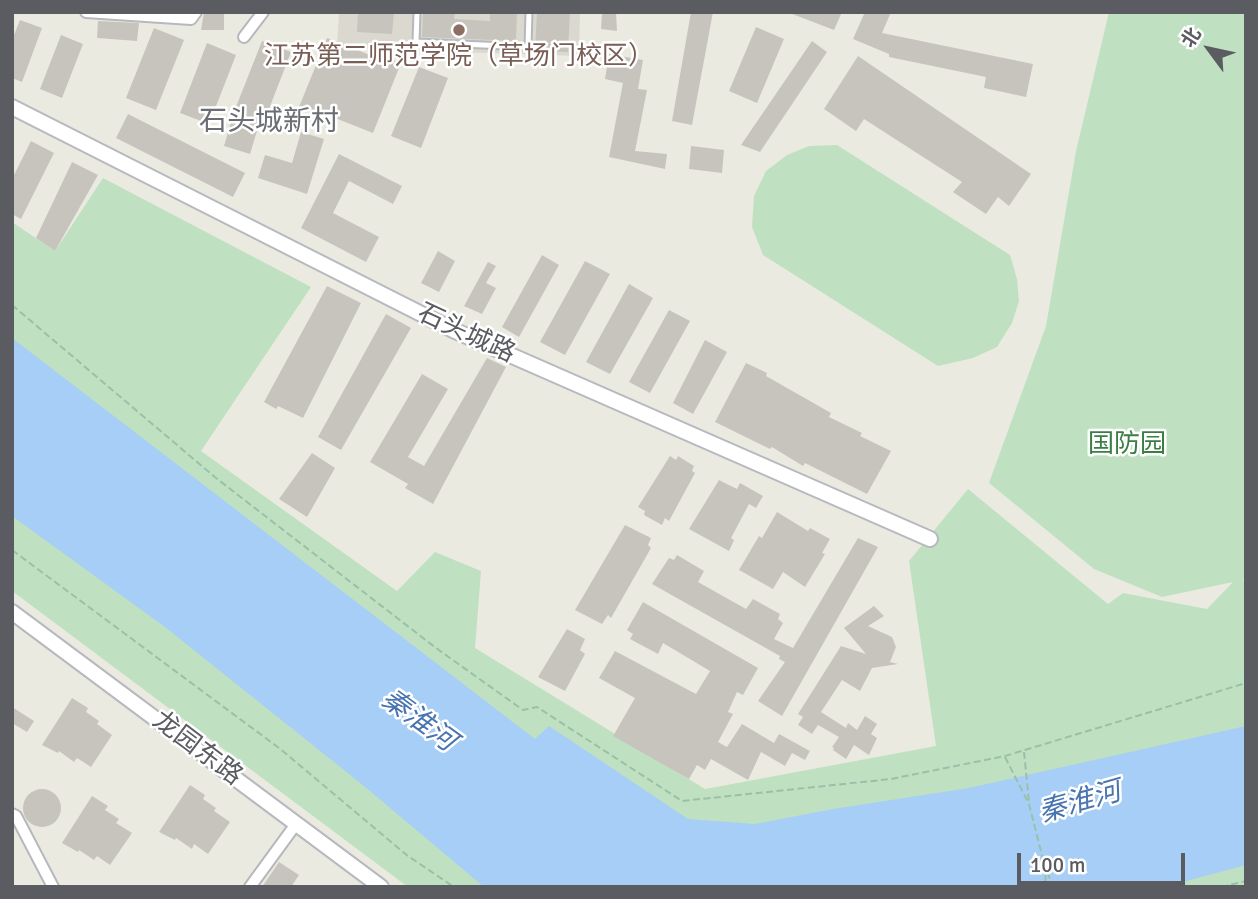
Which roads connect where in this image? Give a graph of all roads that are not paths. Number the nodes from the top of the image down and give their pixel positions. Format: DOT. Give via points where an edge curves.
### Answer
graph roads {
  1 [pos="86,12"];
  2 [pos="196,12"];
  3 [pos="263,12"];
  4 [pos="417,12"];
  5 [pos="529,12"];
  6 [pos="154,14"];
  7 [pos="244,37"];
  8 [pos="12,107"];
  9 [pos="930,539"];
  10 [pos="12,612"];
  11 [pos="12,814"];
  12 [pos="296,824"];
  13 [pos="53,887"];
  14 [pos="250,887"];
  15 [pos="381,887"];
  1 -- 6 [label="street"];
  2 -- 6 [label="street" via="191,19"];
  3 -- 7 [label="street"];
  4 -- 5 [label="lane" via="416,42 528,47"];
  8 -- 9 [label="street, 石头城路" via="453,330"];
  10 -- 12 [label="street, 龙园东路"];
  11 -- 13 [label="street"];
  12 -- 14 [label="street"];
  12 -- 15 [label="street, 龙园东路"];
}
